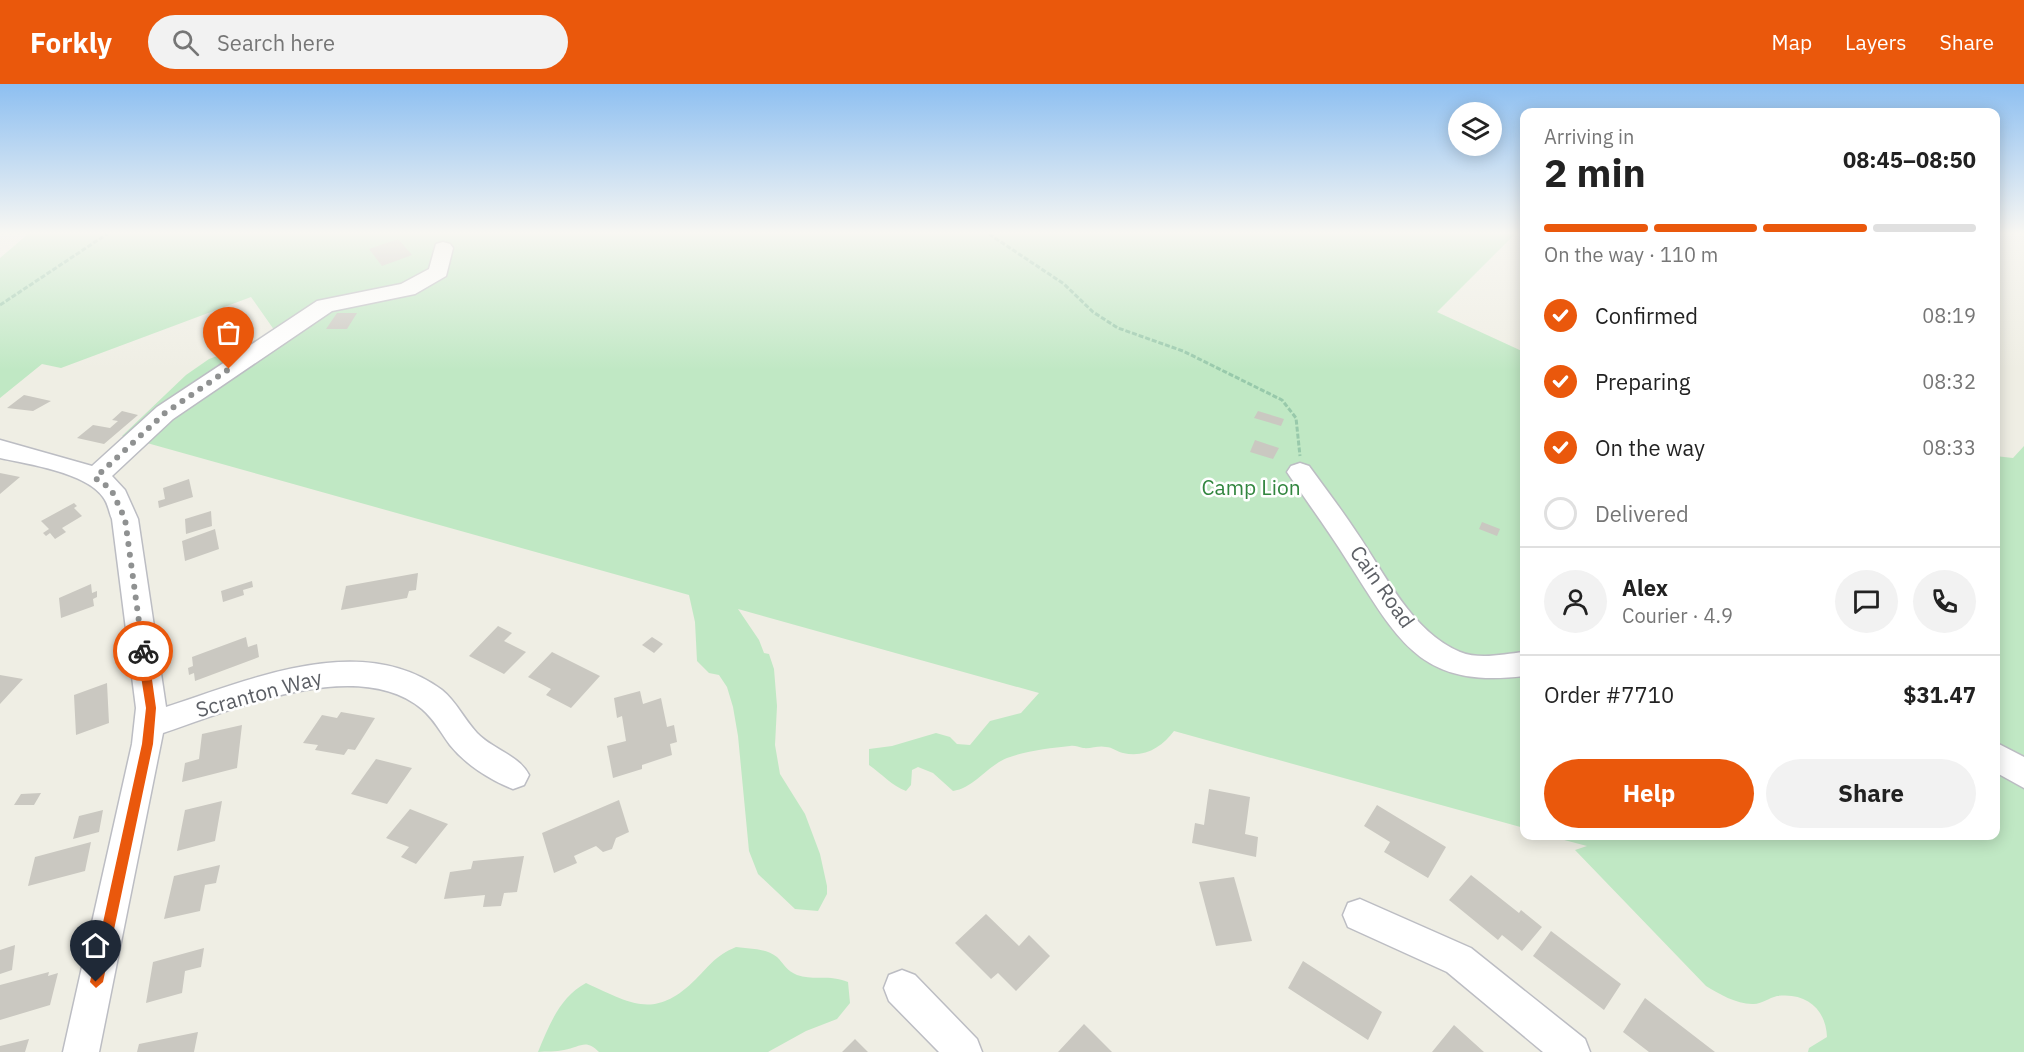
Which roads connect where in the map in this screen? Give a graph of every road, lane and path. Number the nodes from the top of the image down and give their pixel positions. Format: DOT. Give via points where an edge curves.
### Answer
graph roads {
  1 [pos="39,279"];
  2 [pos="429,279"];
  3 [pos="1057,279"];
  4 [pos="0,305"];
  5 [pos="0,449"];
  6 [pos="1300,472"];
  7 [pos="95,478"];
  8 [pos="1520,665"];
  9 [pos="150,725"];
  10 [pos="2000,757"];
  11 [pos="2024,774"];
  12 [pos="513,775"];
  13 [pos="1360,915"];
  14 [pos="902,988"];
  15 [pos="81,1052"];
  16 [pos="964,1052"];
  17 [pos="1572,1052"];
  1 -- 4 [label="path"];
  2 -- 7 [label="street" via="389,294 325,306 165,413"];
  3 -- 6 [label="path" via="1093,312 1118,328 1183,351 1282,400 1296,418"];
  5 -- 7 [label="street"];
  6 -- 8 [label="street, Cain Road" via="1390,604 1428,646 1467,666"];
  7 -- 9 [label="street" via="111,489 125,519 151,708"];
  9 -- 12 [label="street, Scranton Way" via="292,682 326,675 381,677 408,684 432,699 471,747"];
  9 -- 15 [label="street"];
  10 -- 11 [label="street"];
  13 -- 17 [label="street" via="1459,960"];
  14 -- 16 [label="street"];
}
